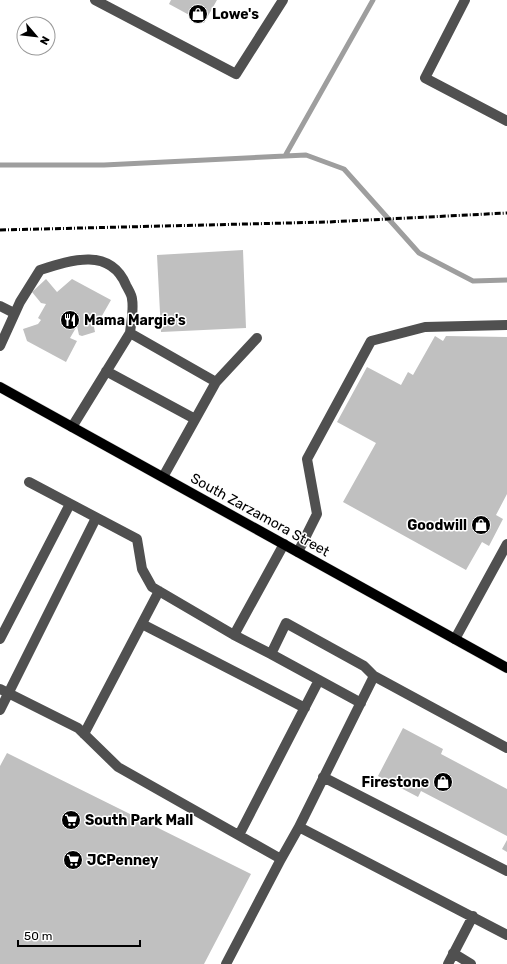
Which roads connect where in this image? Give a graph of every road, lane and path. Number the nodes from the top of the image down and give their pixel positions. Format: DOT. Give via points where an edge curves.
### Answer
graph roads {
  1 [pos="95,0"];
  2 [pos="283,0"];
  3 [pos="465,0"];
  4 [pos="507,121"];
  5 [pos="0,306"];
  6 [pos="14,313"];
  7 [pos="507,325"];
  8 [pos="130,333"];
  9 [pos="257,338"];
  10 [pos="0,346"];
  11 [pos="106,371"];
  12 [pos="216,382"];
  13 [pos="0,387"];
  14 [pos="195,420"];
  15 [pos="72,427"];
  16 [pos="163,477"];
  17 [pos="29,482"];
  18 [pos="70,504"];
  19 [pos="96,518"];
  20 [pos="284,544"];
  21 [pos="507,544"];
  22 [pos="298,552"];
  23 [pos="159,591"];
  24 [pos="142,624"];
  25 [pos="234,635"];
  26 [pos="0,639"];
  27 [pos="455,639"];
  28 [pos="271,654"];
  29 [pos="507,668"];
  30 [pos="374,676"];
  31 [pos="319,680"];
  32 [pos="4,691"];
  33 [pos="361,703"];
  34 [pos="305,708"];
  35 [pos="0,710"];
  36 [pos="84,734"];
  37 [pos="507,748"];
  38 [pos="323,777"];
  39 [pos="298,826"];
  40 [pos="239,835"];
  41 [pos="281,859"];
  42 [pos="507,871"];
  43 [pos="473,916"];
  44 [pos="507,935"];
  45 [pos="454,953"];
  46 [pos="226,964"];
  47 [pos="448,964"];
  48 [pos="471,964"];
  1 -- 2 [label="lane" via="236,74"];
  3 -- 4 [label="lane" via="425,78"];
  5 -- 6 [label="lane"];
  6 -- 8 [label="lane" via="40,270 63,262 83,259 108,263 121,274 132,299"];
  6 -- 10 [label="lane"];
  7 -- 22 [label="lane" via="425,327 371,341 307,459 317,514"];
  8 -- 11 [label="lane"];
  8 -- 12 [label="lane"];
  9 -- 12 [label="lane"];
  11 -- 14 [label="lane"];
  11 -- 15 [label="lane"];
  12 -- 14 [label="lane"];
  13 -- 15 [label="main road, South Zarzamora Street"];
  14 -- 16 [label="lane"];
  15 -- 16 [label="main road, South Zarzamora Street"];
  16 -- 20 [label="main road, South Zarzamora Street"];
  17 -- 18 [label="lane"];
  18 -- 19 [label="lane"];
  18 -- 26 [label="lane"];
  19 -- 23 [label="lane" via="137,540 142,569 152,587"];
  19 -- 32 [label="lane"];
  20 -- 22 [label="main road, South Zarzamora Street"];
  20 -- 25 [label="lane"];
  21 -- 27 [label="lane"];
  22 -- 27 [label="main road, South Zarzamora Street"];
  23 -- 24 [label="lane"];
  23 -- 25 [label="lane"];
  24 -- 34 [label="lane"];
  24 -- 36 [label="lane"];
  25 -- 28 [label="lane"];
  27 -- 29 [label="main road, South Zarzamora Street"];
  28 -- 30 [label="lane" via="286,622 364,666"];
  28 -- 31 [label="lane"];
  30 -- 33 [label="lane"];
  30 -- 37 [label="lane"];
  31 -- 33 [label="lane"];
  31 -- 34 [label="lane"];
  32 -- 35 [label="lane"];
  32 -- 36 [label="lane" via="78,728"];
  33 -- 38 [label="lane"];
  34 -- 40 [label="lane"];
  36 -- 40 [label="lane" via="118,767"];
  38 -- 39 [label="lane"];
  38 -- 42 [label="lane"];
  39 -- 41 [label="lane"];
  39 -- 43 [label="lane"];
  40 -- 41 [label="lane"];
  41 -- 46 [label="lane"];
  43 -- 44 [label="lane"];
  43 -- 45 [label="lane"];
  45 -- 47 [label="lane"];
  45 -- 48 [label="lane"];
}
